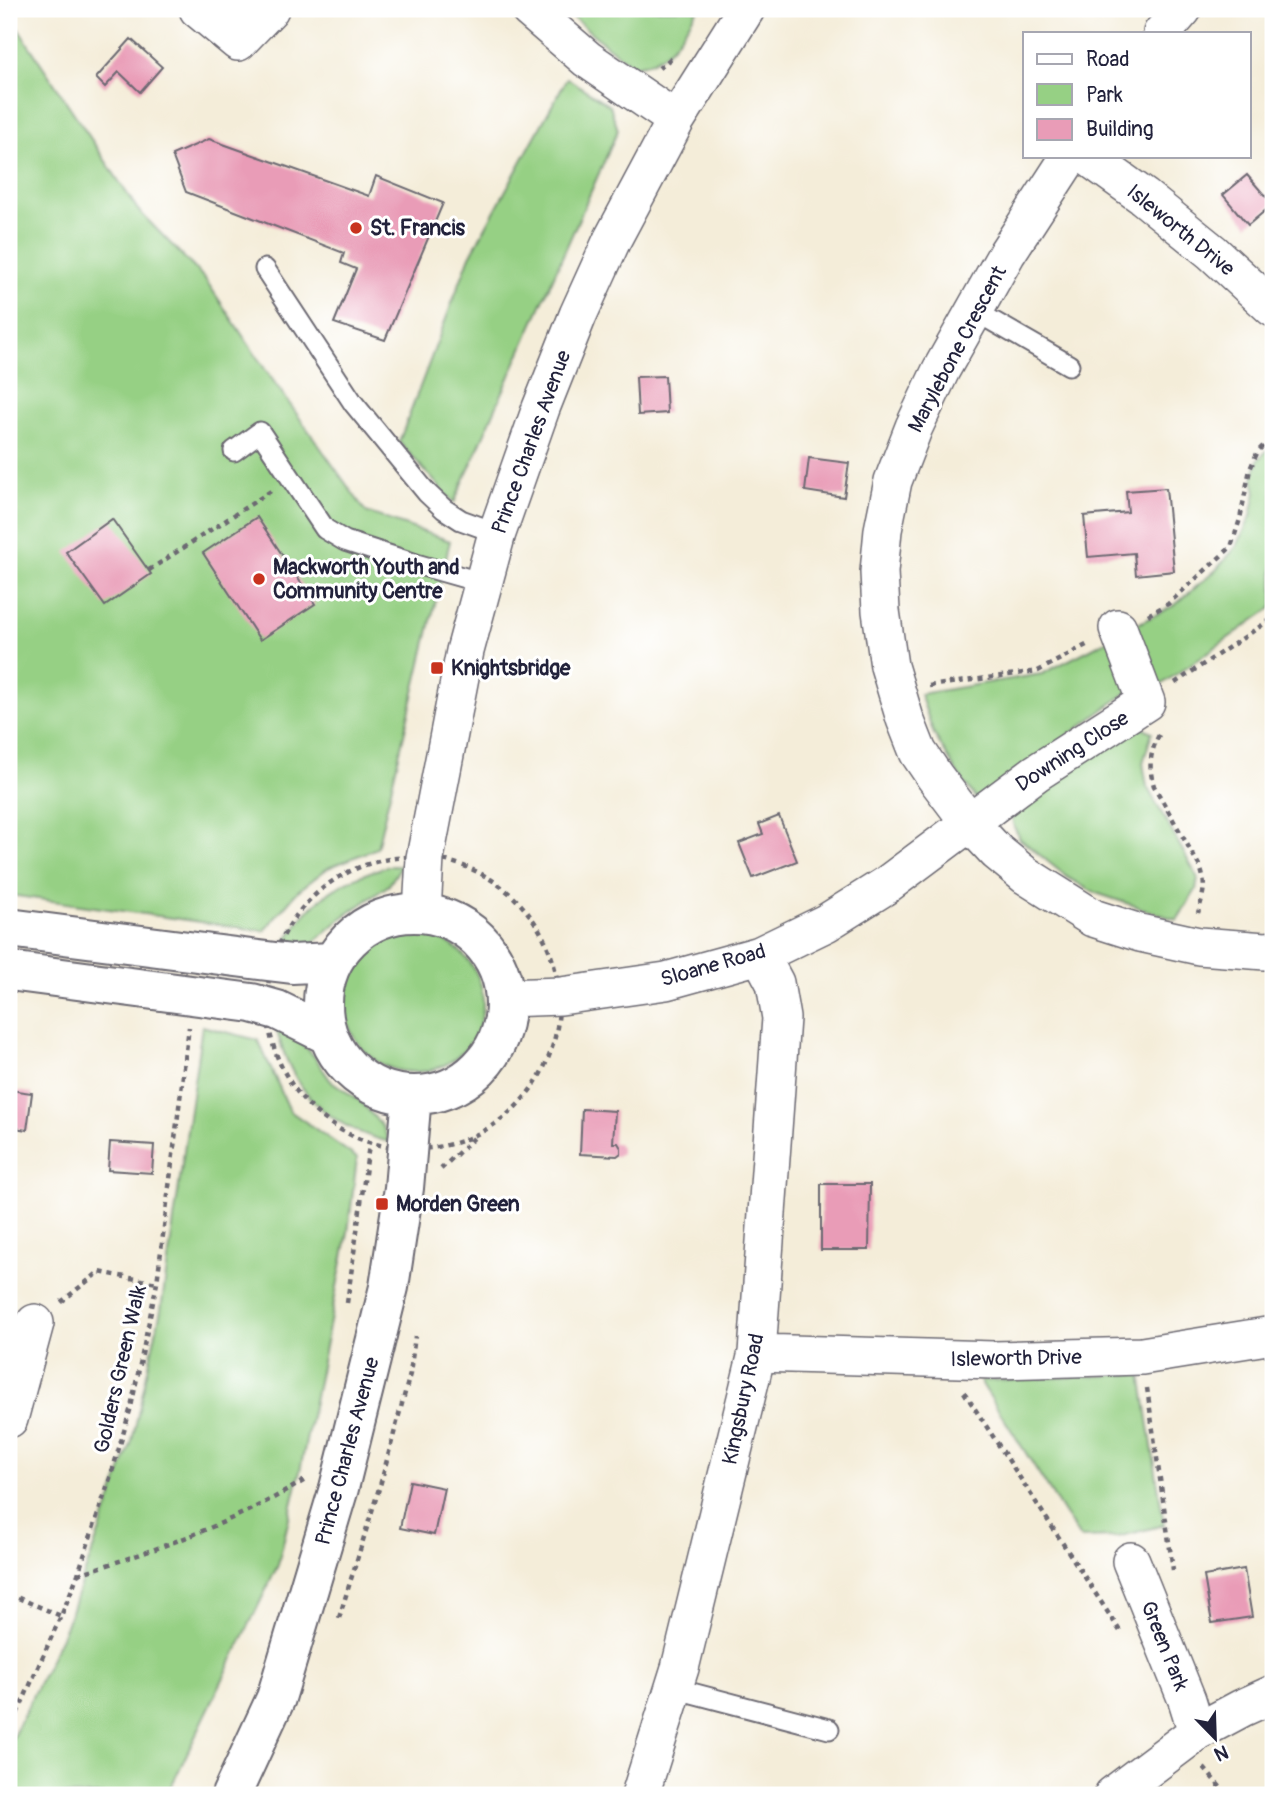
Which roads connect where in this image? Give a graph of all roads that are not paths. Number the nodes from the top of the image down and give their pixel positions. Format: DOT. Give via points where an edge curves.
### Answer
graph roads {
  1 [pos="198,9"];
  2 [pos="270,9"];
  3 [pos="529,9"];
  4 [pos="746,9"];
  5 [pos="1183,9"];
  6 [pos="1163,32"];
  7 [pos="676,120"];
  8 [pos="1069,158"];
  9 [pos="1090,158"];
  10 [pos="265,269"];
  11 [pos="1273,308"];
  12 [pos="975,311"];
  13 [pos="1069,365"];
  14 [pos="233,452"];
  15 [pos="497,533"];
  16 [pos="483,583"];
  17 [pos="1118,628"];
  18 [pos="969,822"];
  19 [pos="422,912"];
  20 [pos="9,928"];
  21 [pos="1273,950"];
  22 [pos="760,955"];
  23 [pos="331,962"];
  24 [pos="9,971"];
  25 [pos="505,998"];
  26 [pos="328,1035"];
  27 [pos="412,1095"];
  28 [pos="36,1322"];
  29 [pos="1273,1335"];
  30 [pos="757,1353"];
  31 [pos="9,1419"];
  32 [pos="1131,1561"];
  33 [pos="673,1688"];
  34 [pos="1273,1694"];
  35 [pos="829,1729"];
  36 [pos="1197,1732"];
  37 [pos="231,1795"];
  38 [pos="640,1795"];
  39 [pos="1112,1795"];
  1 -- 2 [label="street" via="238,42"];
  3 -- 7 [label="street" via="587,59"];
  4 -- 7 [label="street, Prince Charles Avenue"];
  5 -- 6 [label="street"];
  7 -- 15 [label="street, Prince Charles Avenue" via="578,315"];
  8 -- 12 [label="street, Marylebone Crescent"];
  9 -- 11 [label="street, Isleworth Drive" via="1212,252"];
  10 -- 15 [label="lane" via="354,404 427,493 461,520"];
  12 -- 13 [label="lane"];
  12 -- 18 [label="street, Marylebone Crescent" via="941,370 893,481 879,572 889,666 905,719 918,752"];
  14 -- 16 [label="lane" via="260,432 326,529 345,541"];
  15 -- 16 [label="street, Prince Charles Avenue"];
  16 -- 19 [label="street, Prince Charles Avenue" via="465,651 425,858"];
  17 -- 18 [label="street, Downing Close" via="1146,702"];
  18 -- 21 [label="street, Marylebone Crescent" via="1025,875 1093,918 1191,944"];
  18 -- 22 [label="street, Sloane Road" via="885,886"];
  19 -- 23 [label="street" via="395,914 369,924 347,940"];
  19 -- 25 [label="street" via="453,921 480,940 497,967"];
  20 -- 23 [label="street" via="292,964"];
  22 -- 25 [label="street, Sloane Road" via="666,981 561,996"];
  22 -- 30 [label="street, Kingsbury Road" via="775,983 781,1018"];
  23 -- 26 [label="street" via="322,999"];
  24 -- 26 [label="street" via="252,1003"];
  25 -- 27 [label="street" via="502,1028 480,1067 442,1091"];
  26 -- 27 [label="street" via="341,1059 360,1078 394,1093"];
  27 -- 37 [label="street, Prince Charles Avenue" via="389,1287 340,1488 276,1698"];
  28 -- 31 [label="street"];
  29 -- 30 [label="street, Isleworth Drive" via="1142,1356 994,1360"];
  30 -- 33 [label="street, Kingsbury Road"];
  32 -- 36 [label="street, Green Park"];
  33 -- 35 [label="lane"];
  33 -- 38 [label="street, Kingsbury Road"];
  34 -- 36 [label="street"];
  36 -- 39 [label="street"];
}
